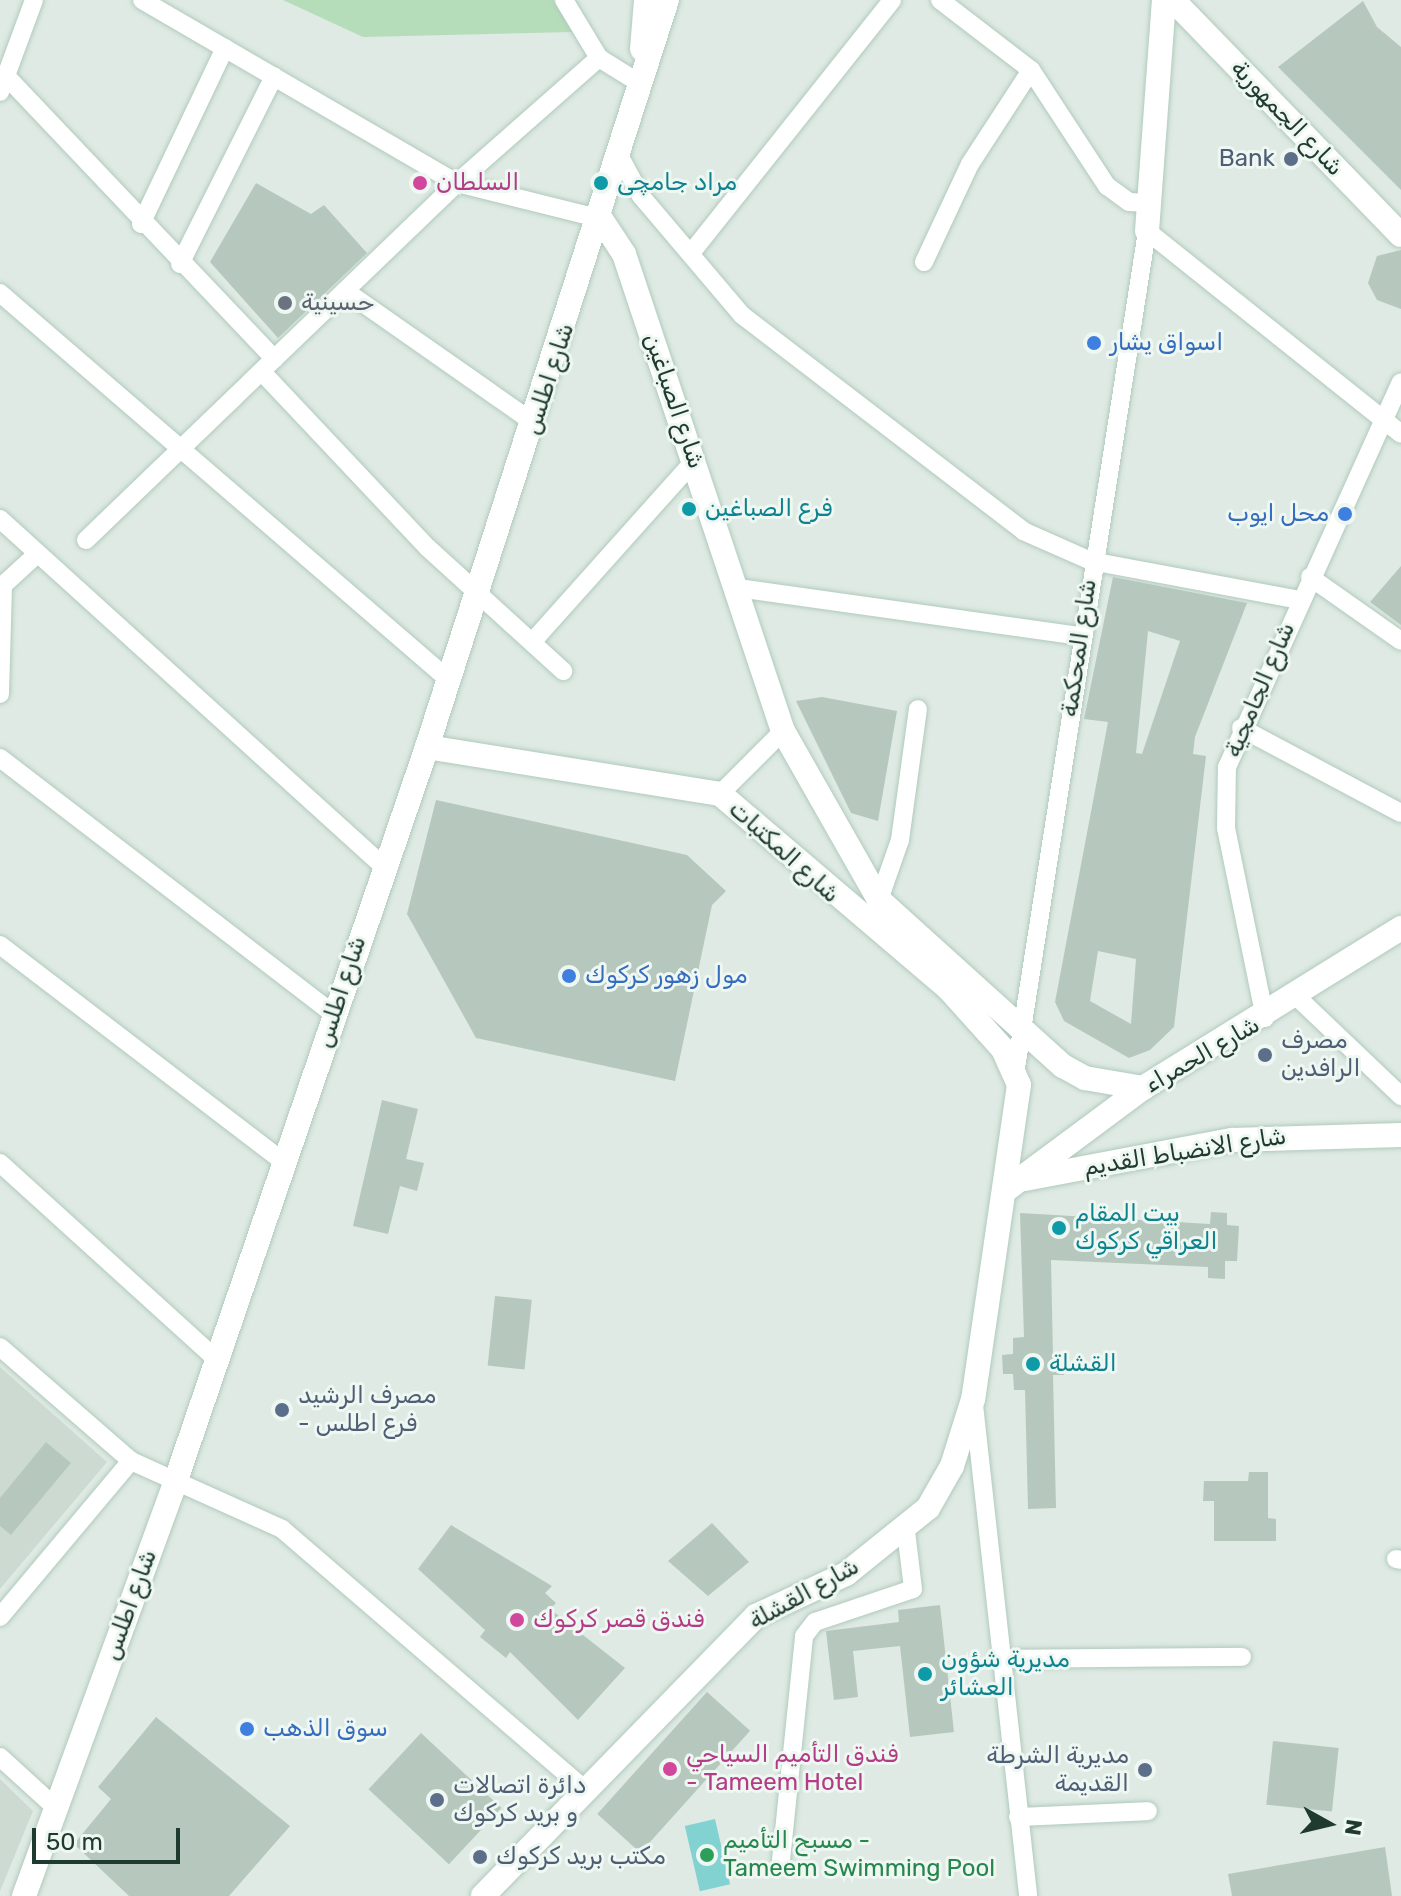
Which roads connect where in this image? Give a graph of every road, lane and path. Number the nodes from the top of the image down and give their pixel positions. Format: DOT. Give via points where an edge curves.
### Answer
graph roads {
  1 [pos="34,0"];
  2 [pos="142,0"];
  3 [pos="564,0"];
  4 [pos="646,0"];
  5 [pos="667,0"];
  6 [pos="892,0"];
  7 [pos="940,0"];
  8 [pos="1164,0"];
  9 [pos="1173,0"];
  10 [pos="8,46"];
  11 [pos="225,48"];
  12 [pos="599,58"];
  13 [pos="1031,70"];
  14 [pos="274,76"];
  15 [pos="3,84"];
  16 [pos="641,84"];
  17 [pos="620,157"];
  18 [pos="457,183"];
  19 [pos="1149,203"];
  20 [pos="601,219"];
  21 [pos="141,224"];
  22 [pos="1147,231"];
  23 [pos="1401,235"];
  24 [pos="691,253"];
  25 [pos="924,262"];
  26 [pos="180,264"];
  27 [pos="347,292"];
  28 [pos="0,293"];
  29 [pos="268,366"];
  30 [pos="1401,382"];
  31 [pos="1383,419"];
  32 [pos="534,423"];
  33 [pos="1401,434"];
  34 [pos="184,448"];
  35 [pos="695,460"];
  36 [pos="0,519"];
  37 [pos="86,540"];
  38 [pos="36,555"];
  39 [pos="1091,561"];
  40 [pos="1310,577"];
  41 [pos="1,588"];
  42 [pos="738,588"];
  43 [pos="479,589"];
  44 [pos="1300,600"];
  45 [pos="1081,636"];
  46 [pos="533,641"];
  47 [pos="1401,641"];
  48 [pos="563,671"];
  49 [pos="449,680"];
  50 [pos="0,694"];
  51 [pos="918,709"];
  52 [pos="1241,728"];
  53 [pos="783,731"];
  54 [pos="427,747"];
  55 [pos="0,758"];
  56 [pos="720,794"];
  57 [pos="1401,813"];
  58 [pos="382,865"];
  59 [pos="879,900"];
  60 [pos="1401,928"];
  61 [pos="0,945"];
  62 [pos="1297,997"];
  63 [pos="334,1014"];
  64 [pos="1265,1018"];
  65 [pos="1023,1030"];
  66 [pos="1017,1076"];
  67 [pos="1143,1088"];
  68 [pos="1401,1096"];
  69 [pos="1401,1135"];
  70 [pos="284,1162"];
  71 [pos="0,1163"];
  72 [pos="1013,1185"];
  73 [pos="0,1347"];
  74 [pos="215,1358"];
  75 [pos="973,1399"];
  76 [pos="131,1461"];
  77 [pos="177,1477"];
  78 [pos="906,1531"];
  79 [pos="0,1617"];
  80 [pos="1242,1657"];
  81 [pos="998,1659"];
  82 [pos="0,1757"];
  83 [pos="584,1789"];
  84 [pos="55,1807"];
  85 [pos="1148,1811"];
  86 [pos="1018,1817"];
  87 [pos="781,1860"];
  88 [pos="24,1896"];
  89 [pos="483,1896"];
  90 [pos="1028,1896"];
  1 -- 10 [label="street"];
  2 -- 11 [label="street"];
  3 -- 12 [label="street"];
  4 -- 16 [label="street"];
  5 -- 16 [label="street"];
  6 -- 24 [label="street"];
  7 -- 13 [label="street"];
  8 -- 19 [label="street"];
  9 -- 23 [label="street, شارع الجمهورية"];
  10 -- 15 [label="street"];
  11 -- 14 [label="street"];
  11 -- 21 [label="street"];
  12 -- 16 [label="street"];
  12 -- 18 [label="street"];
  13 -- 19 [label="street" via="1107,186 1129,202"];
  13 -- 25 [label="street" via="970,164"];
  14 -- 18 [label="street"];
  14 -- 26 [label="street"];
  15 -- 21 [label="street"];
  16 -- 17 [label="street, شارع اطلس"];
  17 -- 20 [label="street, شارع اطلس"];
  17 -- 24 [label="street" via="641,196"];
  18 -- 20 [label="street"];
  18 -- 27 [label="street"];
  19 -- 22 [label="street"];
  20 -- 32 [label="street, شارع اطلس"];
  20 -- 35 [label="street, شارع الصباغين" via="624,254"];
  21 -- 26 [label="street"];
  22 -- 31 [label="street"];
  22 -- 39 [label="street, شارع المحكمة" via="1111,497"];
  24 -- 39 [label="street" via="742,315 1023,531"];
  26 -- 29 [label="street"];
  27 -- 29 [label="street"];
  27 -- 32 [label="street"];
  28 -- 34 [label="street"];
  29 -- 34 [label="street"];
  29 -- 43 [label="street" via="428,548"];
  30 -- 31 [label="street, شارع الجامجية"];
  31 -- 33 [label="street"];
  31 -- 40 [label="street, شارع الجامجية"];
  32 -- 43 [label="street, شارع اطلس"];
  34 -- 37 [label="street"];
  34 -- 49 [label="street"];
  35 -- 42 [label="street, شارع الصباغين"];
  35 -- 46 [label="street"];
  36 -- 38 [label="street"];
  38 -- 41 [label="street"];
  38 -- 58 [label="street"];
  39 -- 44 [label="street"];
  39 -- 45 [label="street, شارع المحكمة"];
  40 -- 44 [label="street, شارع الجامجية"];
  40 -- 47 [label="street"];
  41 -- 50 [label="street"];
  42 -- 45 [label="street"];
  42 -- 53 [label="street, شارع المكتبات"];
  43 -- 46 [label="street"];
  43 -- 49 [label="street, شارع اطلس"];
  44 -- 52 [label="street, شارع الجامجية"];
  45 -- 65 [label="street, شارع المحكمة"];
  46 -- 48 [label="street"];
  49 -- 54 [label="street, شارع اطلس"];
  51 -- 59 [label="street" via="900,840"];
  52 -- 57 [label="street"];
  52 -- 64 [label="street, شارع الجامجية" via="1224,807"];
  53 -- 56 [label="street"];
  53 -- 59 [label="street, شارع المكتبات"];
  54 -- 56 [label="street, شارع المكتبات"];
  54 -- 58 [label="street, شارع اطلس"];
  55 -- 63 [label="street"];
  56 -- 66 [label="street, شارع المكتبات" via="948,988"];
  58 -- 63 [label="street, شارع اطلس"];
  59 -- 65 [label="street, شارع المكتبات"];
  60 -- 62 [label="street, شارع الحمراء"];
  61 -- 70 [label="street"];
  62 -- 64 [label="street, شارع الحمراء"];
  62 -- 68 [label="street"];
  63 -- 70 [label="street, شارع اطلس"];
  64 -- 67 [label="street, شارع الحمراء"];
  65 -- 66 [label="street, شارع المحكمة"];
  65 -- 67 [label="street, شارع المكتبات" via="1085,1078"];
  66 -- 72 [label="street, شارع القشلة"];
  67 -- 72 [label="street, شارع الحمراء"];
  69 -- 72 [label="street, شارع الانضباط القديم" via="1232,1140"];
  70 -- 74 [label="street, شارع اطلس"];
  71 -- 74 [label="street"];
  72 -- 75 [label="street, شارع القشلة"];
  73 -- 76 [label="street"];
  74 -- 77 [label="street, شارع اطلس"];
  75 -- 78 [label="street, شارع القشلة" via="952,1466"];
  75 -- 81 [label="street"];
  76 -- 77 [label="street"];
  76 -- 79 [label="street"];
  77 -- 83 [label="street" via="282,1529"];
  77 -- 84 [label="street, شارع اطلس"];
  78 -- 83 [label="street, شارع القشلة" via="846,1574 756,1616"];
  78 -- 87 [label="street" via="913,1589 815,1622 804,1636"];
  80 -- 81 [label="street"];
  81 -- 86 [label="street"];
  82 -- 84 [label="street"];
  83 -- 89 [label="street, شارع القشلة"];
  84 -- 88 [label="street, شارع اطلس"];
  85 -- 86 [label="street"];
  86 -- 90 [label="street"];
}
